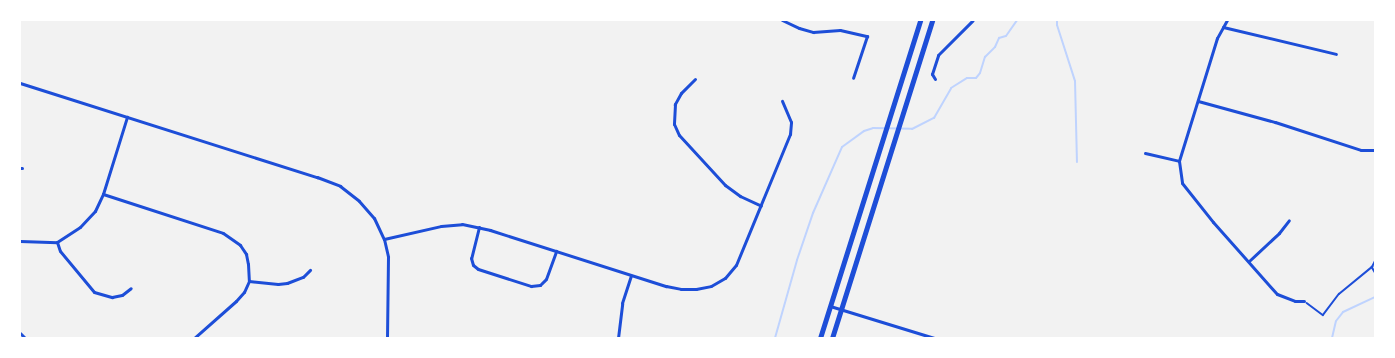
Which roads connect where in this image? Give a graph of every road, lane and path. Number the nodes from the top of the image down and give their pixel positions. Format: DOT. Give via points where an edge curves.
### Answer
graph roads {
  1 [pos="782,20"];
  2 [pos="920,20"];
  3 [pos="932,20"];
  4 [pos="973,20"];
  5 [pos="1227,20"];
  6 [pos="1223,27"];
  7 [pos="1336,54"];
  8 [pos="853,78"];
  9 [pos="695,79"];
  10 [pos="935,79"];
  11 [pos="20,83"];
  12 [pos="782,101"];
  13 [pos="1198,101"];
  14 [pos="126,117"];
  15 [pos="1375,150"];
  16 [pos="1145,153"];
  17 [pos="1179,161"];
  18 [pos="103,194"];
  19 [pos="761,206"];
  20 [pos="1289,220"];
  21 [pos="479,227"];
  22 [pos="384,239"];
  23 [pos="20,241"];
  24 [pos="57,242"];
  25 [pos="556,251"];
  26 [pos="1249,261"];
  27 [pos="1375,261"];
  28 [pos="1372,267"];
  29 [pos="310,270"];
  30 [pos="1375,272"];
  31 [pos="632,275"];
  32 [pos="249,281"];
  33 [pos="131,288"];
  34 [pos="1304,301"];
  35 [pos="830,306"];
  36 [pos="841,309"];
  37 [pos="20,333"];
  38 [pos="25,338"];
  39 [pos="194,338"];
  40 [pos="387,338"];
  41 [pos="618,338"];
  42 [pos="820,338"];
  43 [pos="832,338"];
  44 [pos="934,338"];
  1 -- 8 [label="street" via="813,32 844,31 867,36"];
  2 -- 35 [label="main road"];
  3 -- 36 [label="main road"];
  4 -- 10 [label="street" via="938,55 932,74"];
  5 -- 6 [label="street"];
  6 -- 7 [label="street"];
  6 -- 13 [label="street" via="1217,38"];
  9 -- 19 [label="street" via="681,93 675,104 674,124 679,135 725,185"];
  11 -- 14 [label="street"];
  12 -- 19 [label="street" via="791,122 790,134"];
  13 -- 15 [label="street" via="1275,122 1361,150"];
  13 -- 17 [label="street"];
  14 -- 18 [label="street"];
  14 -- 22 [label="street" via="317,176 340,186 359,201 374,218"];
  16 -- 17 [label="street"];
  17 -- 26 [label="street" via="1182,183"];
  18 -- 24 [label="street" via="95,211 80,227"];
  18 -- 32 [label="street" via="232,238 246,254"];
  19 -- 31 [label="street" via="736,265 725,278 711,286 681,289"];
  20 -- 26 [label="street"];
  21 -- 22 [label="street" via="462,224 441,226"];
  21 -- 25 [label="street"];
  21 -- 25 [label="street" via="471,258 473,265 478,269 531,286 540,285 546,279"];
  22 -- 40 [label="street" via="388,257"];
  23 -- 24 [label="street"];
  24 -- 33 [label="street" via="60,251 94,292 112,297"];
  25 -- 31 [label="street"];
  26 -- 34 [label="street" via="1277,294 1290,300"];
  27 -- 28 [label="path"];
  28 -- 30 [label="path"];
  28 -- 34 [label="path" via="1339,294 1323,315"];
  29 -- 32 [label="street" via="303,277 287,283"];
  31 -- 41 [label="street" via="622,303"];
  32 -- 39 [label="street" via="236,301"];
  35 -- 36 [label="street"];
  35 -- 42 [label="main road"];
  36 -- 43 [label="main road"];
  36 -- 44 [label="street"];
  37 -- 38 [label="street"];
}
